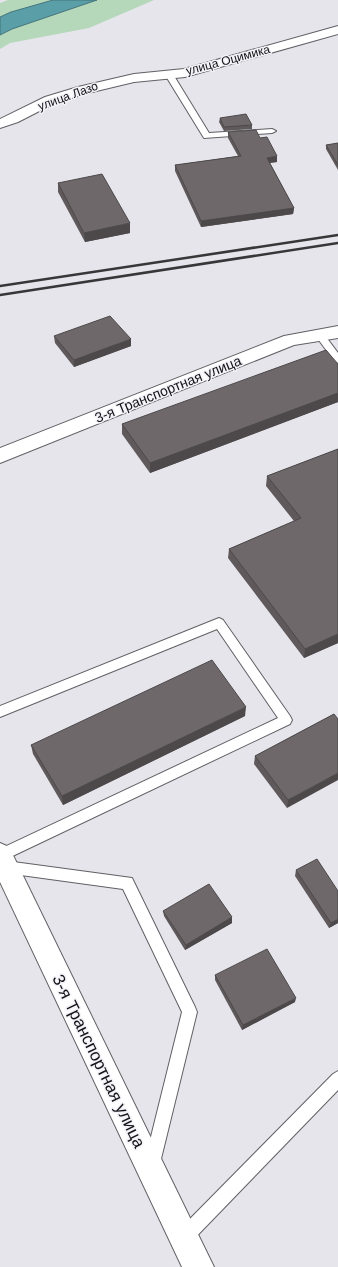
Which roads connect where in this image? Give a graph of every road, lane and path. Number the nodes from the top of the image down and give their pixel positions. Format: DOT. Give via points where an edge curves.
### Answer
graph roads {
  1 [pos="338,30"];
  2 [pos="168,73"];
  3 [pos="116,80"];
  4 [pos="0,124"];
  5 [pos="272,131"];
  6 [pos="338,332"];
  7 [pos="320,335"];
  8 [pos="338,360"];
  9 [pos="0,456"];
  10 [pos="0,712"];
  11 [pos="2,859"];
  12 [pos="338,1079"];
  13 [pos="151,1170"];
  14 [pos="184,1237"];
  15 [pos="198,1267"];
  1 -- 2 [label="street, улица Оцимика" via="205,68 185,73"];
  2 -- 3 [label="street, улица Оцимика"];
  2 -- 5 [label="lane" via="206,136"];
  3 -- 4 [label="street, улица Лазо" via="49,101"];
  6 -- 7 [label="street, 3-я Транспортная улица"];
  7 -- 8 [label="lane"];
  7 -- 9 [label="street, 3-я Транспортная улица" via="290,340"];
  10 -- 11 [label="lane" via="219,623 286,720"];
  11 -- 13 [label="street, 3-я Транспортная улица"];
  11 -- 13 [label="lane" via="127,883 190,1012"];
  12 -- 14 [label="lane"];
  13 -- 14 [label="street, 3-я Транспортная улица"];
  14 -- 15 [label="street, 3-я Транспортная улица"];
}
